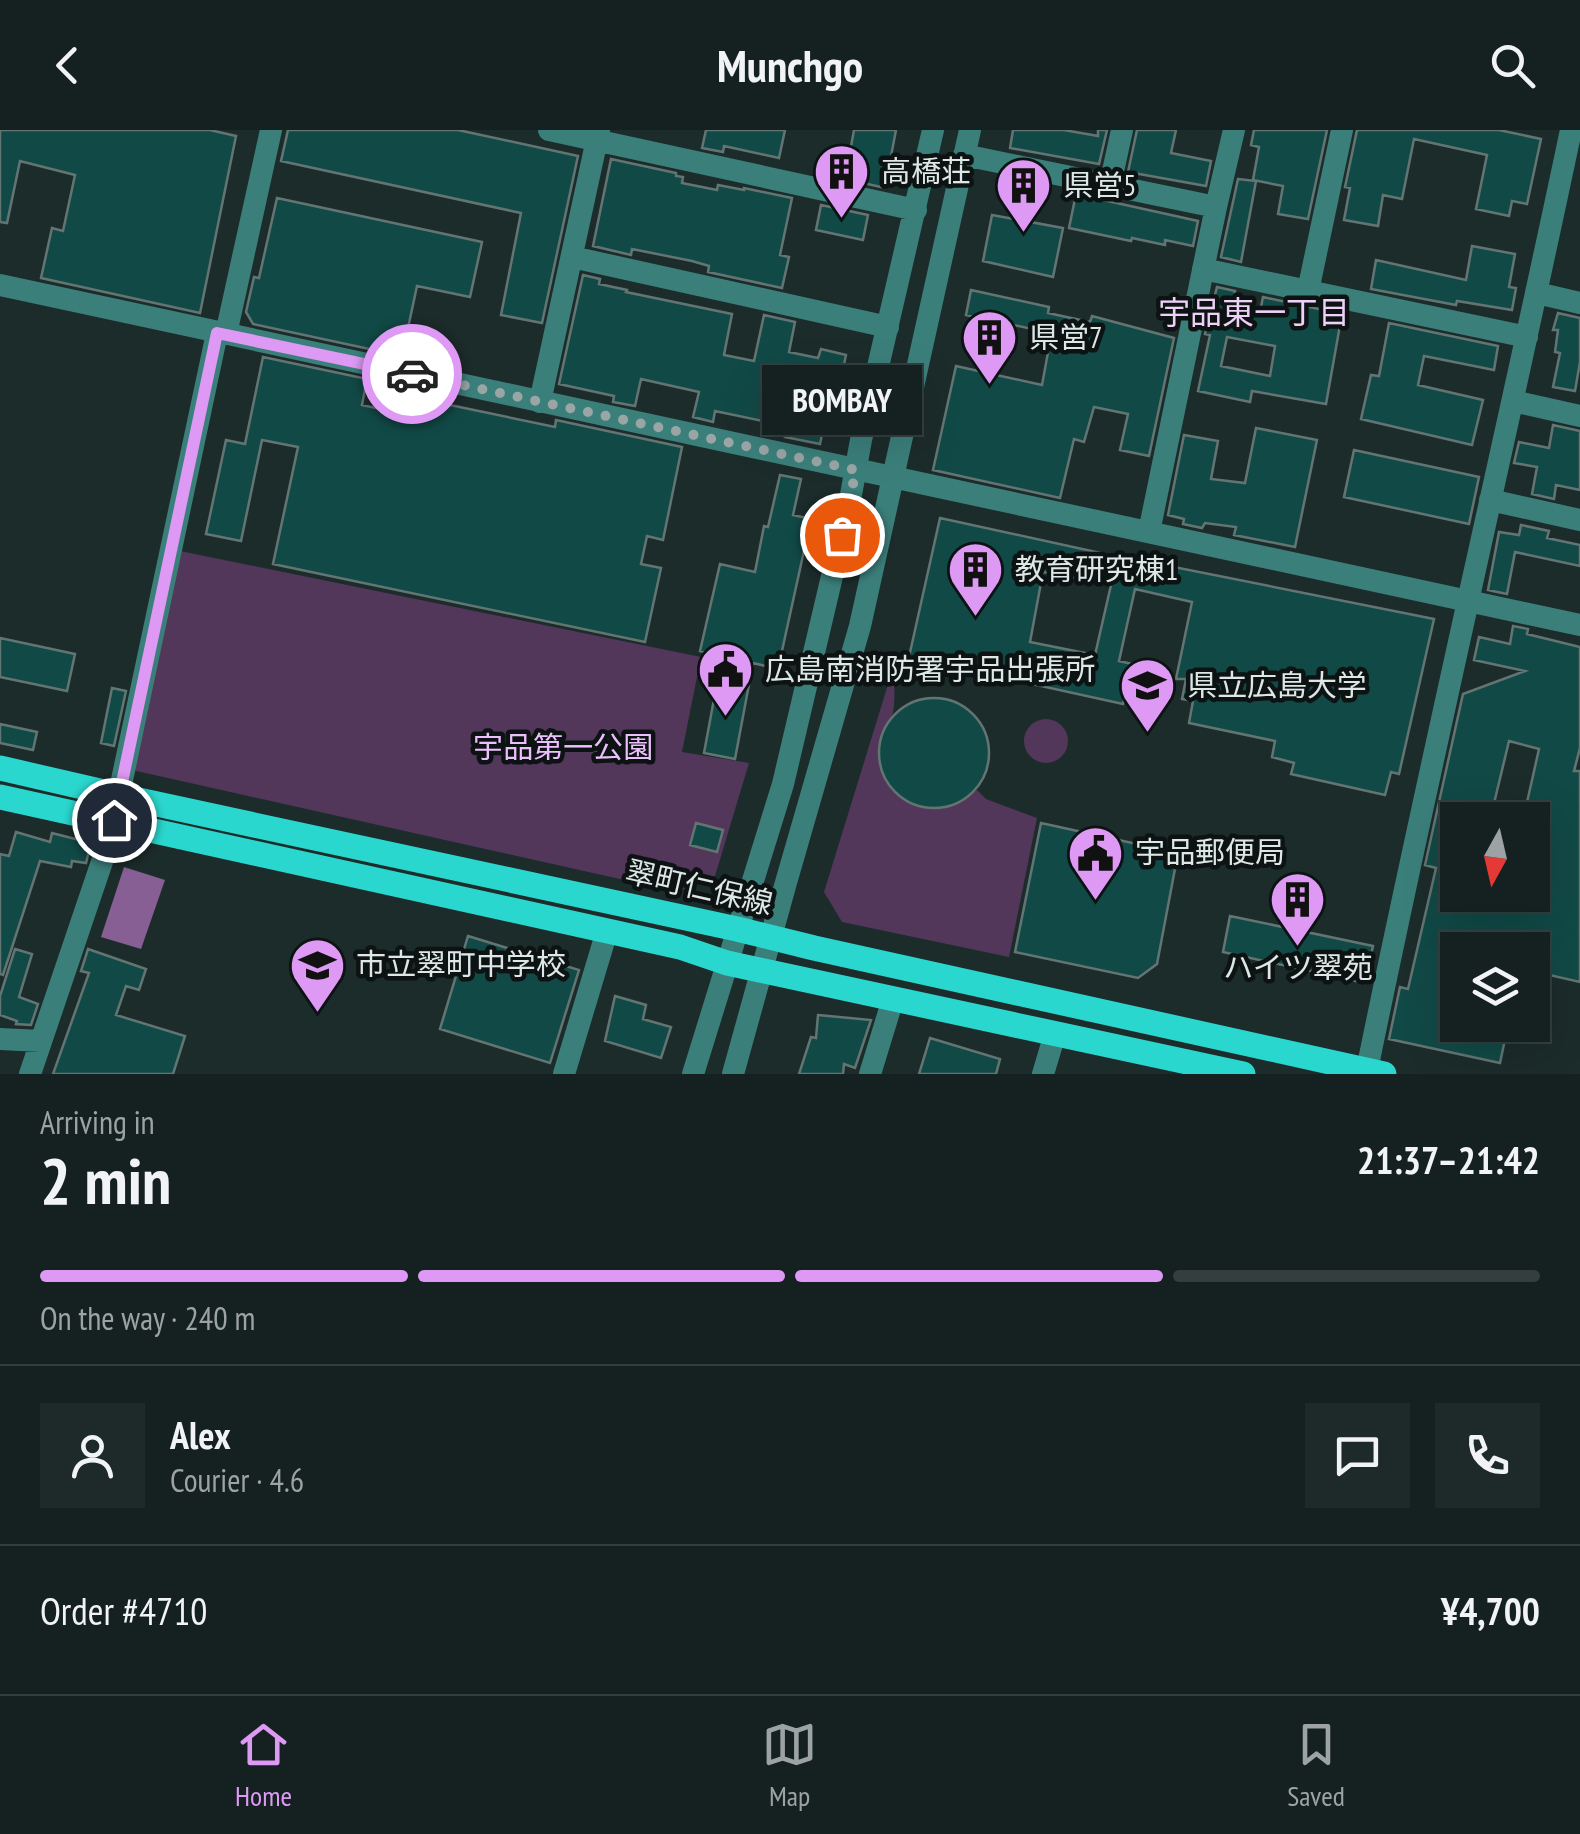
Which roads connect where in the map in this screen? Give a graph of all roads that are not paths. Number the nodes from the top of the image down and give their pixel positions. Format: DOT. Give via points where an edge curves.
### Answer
graph roads {
  1 [pos="271,130"];
  2 [pos="549,130"];
  3 [pos="933,130"];
  4 [pos="970,130"];
  5 [pos="1122,130"];
  6 [pos="1234,130"];
  7 [pos="1342,130"];
  8 [pos="1570,130"];
  9 [pos="598,135"];
  10 [pos="964,155"];
  11 [pos="1110,185"];
  12 [pos="1569,191"];
  13 [pos="1216,207"];
  14 [pos="916,210"];
  15 [pos="572,257"];
  16 [pos="1203,269"];
  17 [pos="0,285"];
  18 [pos="1308,291"];
  19 [pos="1537,293"];
  20 [pos="1580,303"];
  21 [pos="888,327"];
  22 [pos="221,333"];
  23 [pos="1527,337"];
  24 [pos="1513,401"];
  25 [pos="540,402"];
  26 [pos="1580,416"];
  27 [pos="856,470"];
  28 [pos="894,476"];
  29 [pos="1490,500"];
  30 [pos="1580,520"];
  31 [pos="1149,532"];
  32 [pos="1468,601"];
  33 [pos="1580,626"];
  34 [pos="0,768"];
  35 [pos="0,796"];
  36 [pos="116,808"];
  37 [pos="736,928"];
  38 [pos="606,932"];
  39 [pos="771,938"];
  40 [pos="727,963"];
  41 [pos="763,970"];
  42 [pos="892,999"];
  43 [pos="1056,1034"];
  44 [pos="0,1039"];
  45 [pos="41,1041"];
  46 [pos="1369,1073"];
  47 [pos="30,1074"];
  48 [pos="564,1074"];
  49 [pos="693,1074"];
  50 [pos="734,1074"];
  51 [pos="870,1074"];
  52 [pos="1044,1074"];
  53 [pos="1244,1074"];
  1 -- 22 [label="street"];
  2 -- 9 [label="street"];
  3 -- 14 [label="street"];
  4 -- 10 [label="street"];
  5 -- 11 [label="street"];
  6 -- 13 [label="street"];
  7 -- 18 [label="street"];
  8 -- 12 [label="street"];
  9 -- 14 [label="street"];
  9 -- 15 [label="street"];
  10 -- 11 [label="street"];
  10 -- 28 [label="street"];
  11 -- 13 [label="street"];
  12 -- 19 [label="street"];
  13 -- 16 [label="street"];
  14 -- 21 [label="street"];
  15 -- 21 [label="street"];
  15 -- 25 [label="street"];
  16 -- 18 [label="street"];
  16 -- 31 [label="street"];
  17 -- 22 [label="street"];
  18 -- 23 [label="street"];
  19 -- 20 [label="street"];
  19 -- 23 [label="street"];
  21 -- 27 [label="street"];
  22 -- 25 [label="street"];
  22 -- 36 [label="street"];
  23 -- 24 [label="street"];
  24 -- 26 [label="street"];
  24 -- 29 [label="street"];
  25 -- 27 [label="street"];
  27 -- 28 [label="street"];
  27 -- 37 [label="street" via="783,784"];
  28 -- 31 [label="street"];
  28 -- 39 [label="street" via="860,626"];
  29 -- 30 [label="street"];
  29 -- 32 [label="street"];
  31 -- 32 [label="street"];
  32 -- 33 [label="street"];
  32 -- 46 [label="street"];
  34 -- 36 [label="main road, 翠町仁保線"];
  35 -- 36 [label="main road, 翠町仁保線"];
  36 -- 37 [label="main road, 翠町仁保線"];
  36 -- 38 [label="main road, 翠町仁保線"];
  36 -- 45 [label="street"];
  37 -- 39 [label="main road, 翠町仁保線"];
  37 -- 40 [label="street"];
  38 -- 40 [label="main road, 翠町仁保線"];
  38 -- 48 [label="street"];
  39 -- 41 [label="street"];
  39 -- 46 [label="main road, 翠町仁保線"];
  40 -- 41 [label="main road, 翠町仁保線"];
  40 -- 49 [label="street"];
  41 -- 42 [label="main road, 翠町仁保線"];
  41 -- 50 [label="street"];
  42 -- 43 [label="main road, 翠町仁保線"];
  42 -- 51 [label="street"];
  43 -- 52 [label="street"];
  43 -- 53 [label="main road, 翠町仁保線"];
  44 -- 45 [label="street"];
  45 -- 47 [label="street"];
}
